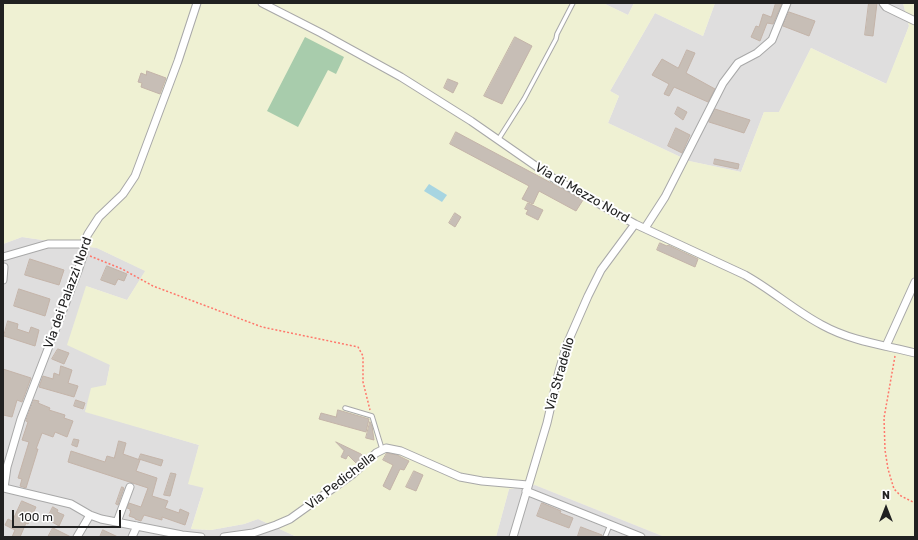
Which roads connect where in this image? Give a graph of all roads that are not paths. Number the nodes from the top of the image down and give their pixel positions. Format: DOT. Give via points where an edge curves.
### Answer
graph roads {
  1 [pos="197,3"];
  2 [pos="262,3"];
  3 [pos="573,3"];
  4 [pos="787,3"];
  5 [pos="883,3"];
  6 [pos="915,21"];
  7 [pos="498,140"];
  8 [pos="635,224"];
  9 [pos="645,228"];
  10 [pos="82,244"];
  11 [pos="3,257"];
  12 [pos="4,267"];
  13 [pos="3,280"];
  14 [pos="915,282"];
  15 [pos="886,346"];
  16 [pos="915,353"];
  17 [pos="345,408"];
  18 [pos="382,449"];
  19 [pos="130,487"];
  20 [pos="4,488"];
  21 [pos="527,488"];
  22 [pos="90,515"];
  23 [pos="118,522"];
  24 [pos="610,524"];
  25 [pos="137,526"];
  26 [pos="77,537"];
  27 [pos="132,537"];
  28 [pos="201,537"];
  29 [pos="224,537"];
  30 [pos="513,537"];
  31 [pos="605,537"];
  32 [pos="641,537"];
  1 -- 10 [label="street, Via dei Palazzi Nord" via="135,176 123,194 96,222"];
  2 -- 7 [label="street, Via di Mezzo Nord" via="362,54 456,111"];
  3 -- 7 [label="lane" via="524,99"];
  4 -- 9 [label="street" via="772,40 757,53 738,63 723,83 665,197"];
  5 -- 6 [label="street" via="886,7"];
  7 -- 8 [label="street, Via di Mezzo Nord" via="553,178"];
  8 -- 9 [label="street, Via di Mezzo Nord"];
  8 -- 21 [label="street, Via Stradello" via="601,270 567,344"];
  9 -- 15 [label="street, Via di Mezzo Nord" via="745,275 829,329 857,340"];
  10 -- 11 [label="street" via="48,244"];
  10 -- 20 [label="street, Via dei Palazzi Nord" via="84,253 21,419 6,467"];
  12 -- 13 [label="street"];
  14 -- 15 [label="street"];
  15 -- 16 [label="street, Via di Mezzo Nord"];
  17 -- 18 [label="lane" via="372,416"];
  18 -- 21 [label="street, Via Pedichella" via="401,450 460,477"];
  18 -- 29 [label="street, Via Pedichella" via="353,474 290,519 253,532"];
  19 -- 23 [label="street"];
  20 -- 22 [label="street, Via dei Palazzi Nord" via="71,504"];
  21 -- 24 [label="street, Via Pedichella"];
  21 -- 30 [label="street, Via Stradello"];
  22 -- 23 [label="street"];
  22 -- 26 [label="street"];
  23 -- 25 [label="street"];
  24 -- 31 [label="lane"];
  24 -- 32 [label="street, Via Pedichella"];
  25 -- 27 [label="street"];
  25 -- 28 [label="street"];
}
